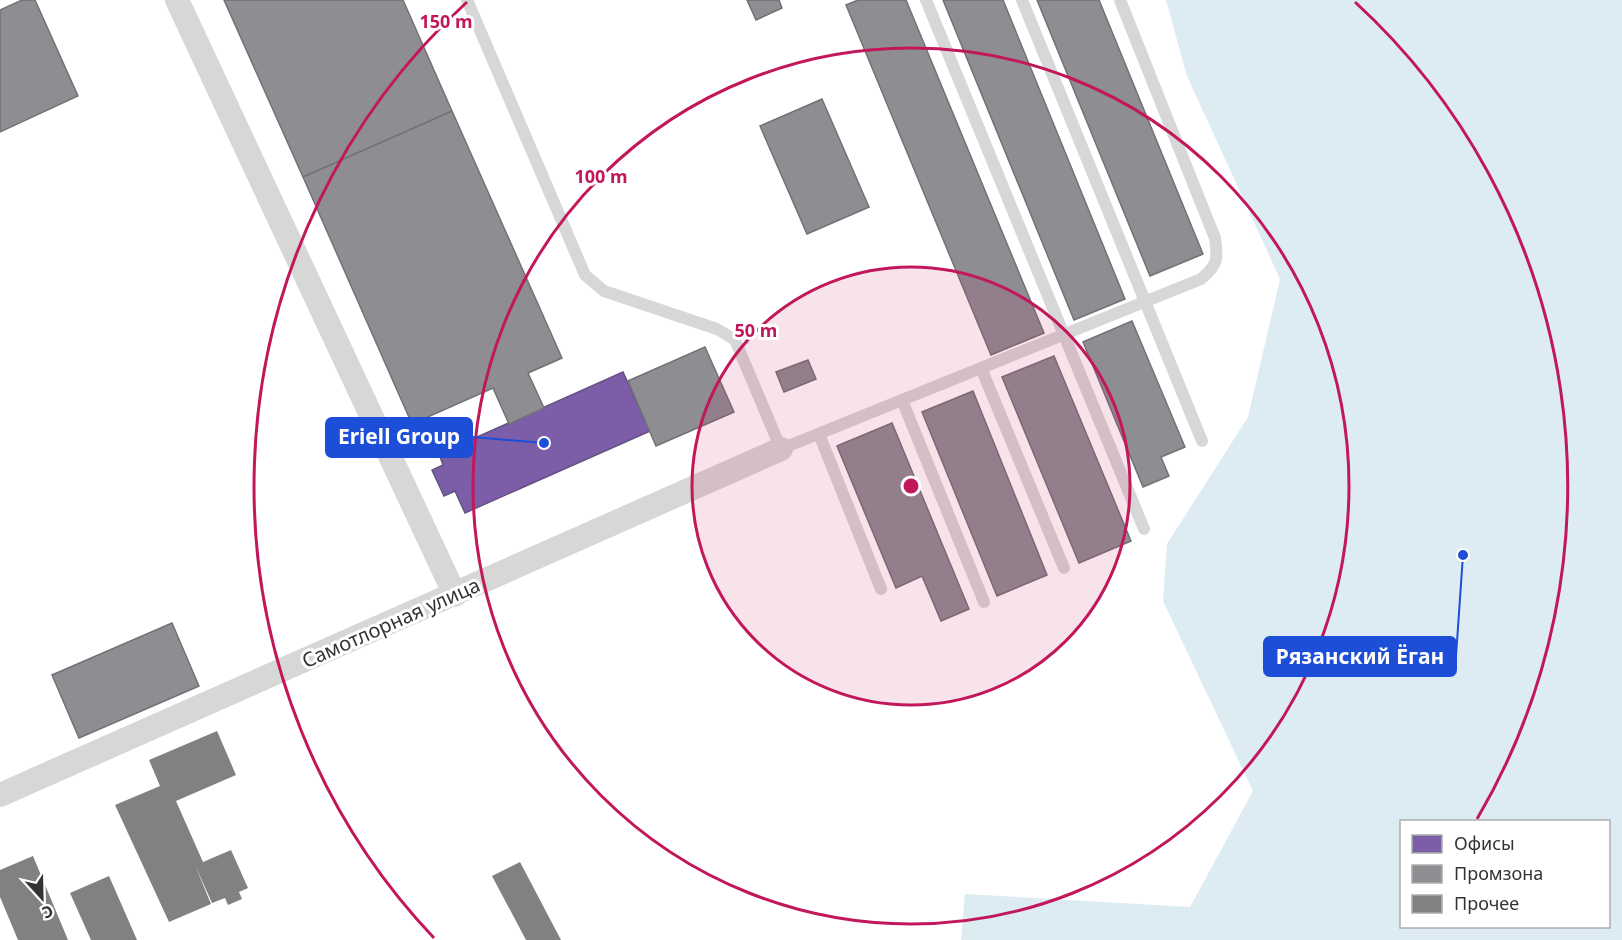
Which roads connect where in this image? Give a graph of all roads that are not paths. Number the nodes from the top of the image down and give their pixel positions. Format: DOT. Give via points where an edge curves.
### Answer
graph roads {
  1 [pos="177,0"];
  2 [pos="467,0"];
  3 [pos="926,0"];
  4 [pos="1022,0"];
  5 [pos="1120,0"];
  6 [pos="1145,301"];
  7 [pos="1064,335"];
  8 [pos="981,368"];
  9 [pos="902,400"];
  10 [pos="819,434"];
  11 [pos="1202,441"];
  12 [pos="781,449"];
  13 [pos="1144,529"];
  14 [pos="1064,568"];
  15 [pos="881,589"];
  16 [pos="456,594"];
  17 [pos="984,602"];
  18 [pos="0,795"];
  1 -- 16 [label="street"];
  2 -- 12 [label="lane" via="585,275 604,291 717,329 735,340"];
  3 -- 7 [label="lane"];
  4 -- 6 [label="lane"];
  5 -- 6 [label="lane" via="1215,238 1217,255 1214,269 1201,279"];
  6 -- 7 [label="lane"];
  6 -- 11 [label="lane"];
  7 -- 8 [label="lane"];
  7 -- 13 [label="lane"];
  8 -- 9 [label="lane"];
  8 -- 14 [label="lane"];
  9 -- 10 [label="lane"];
  9 -- 17 [label="lane"];
  10 -- 12 [label="lane"];
  10 -- 15 [label="lane"];
  12 -- 16 [label="street, Самотлорная улица"];
  16 -- 18 [label="street, Самотлорная улица"];
}
